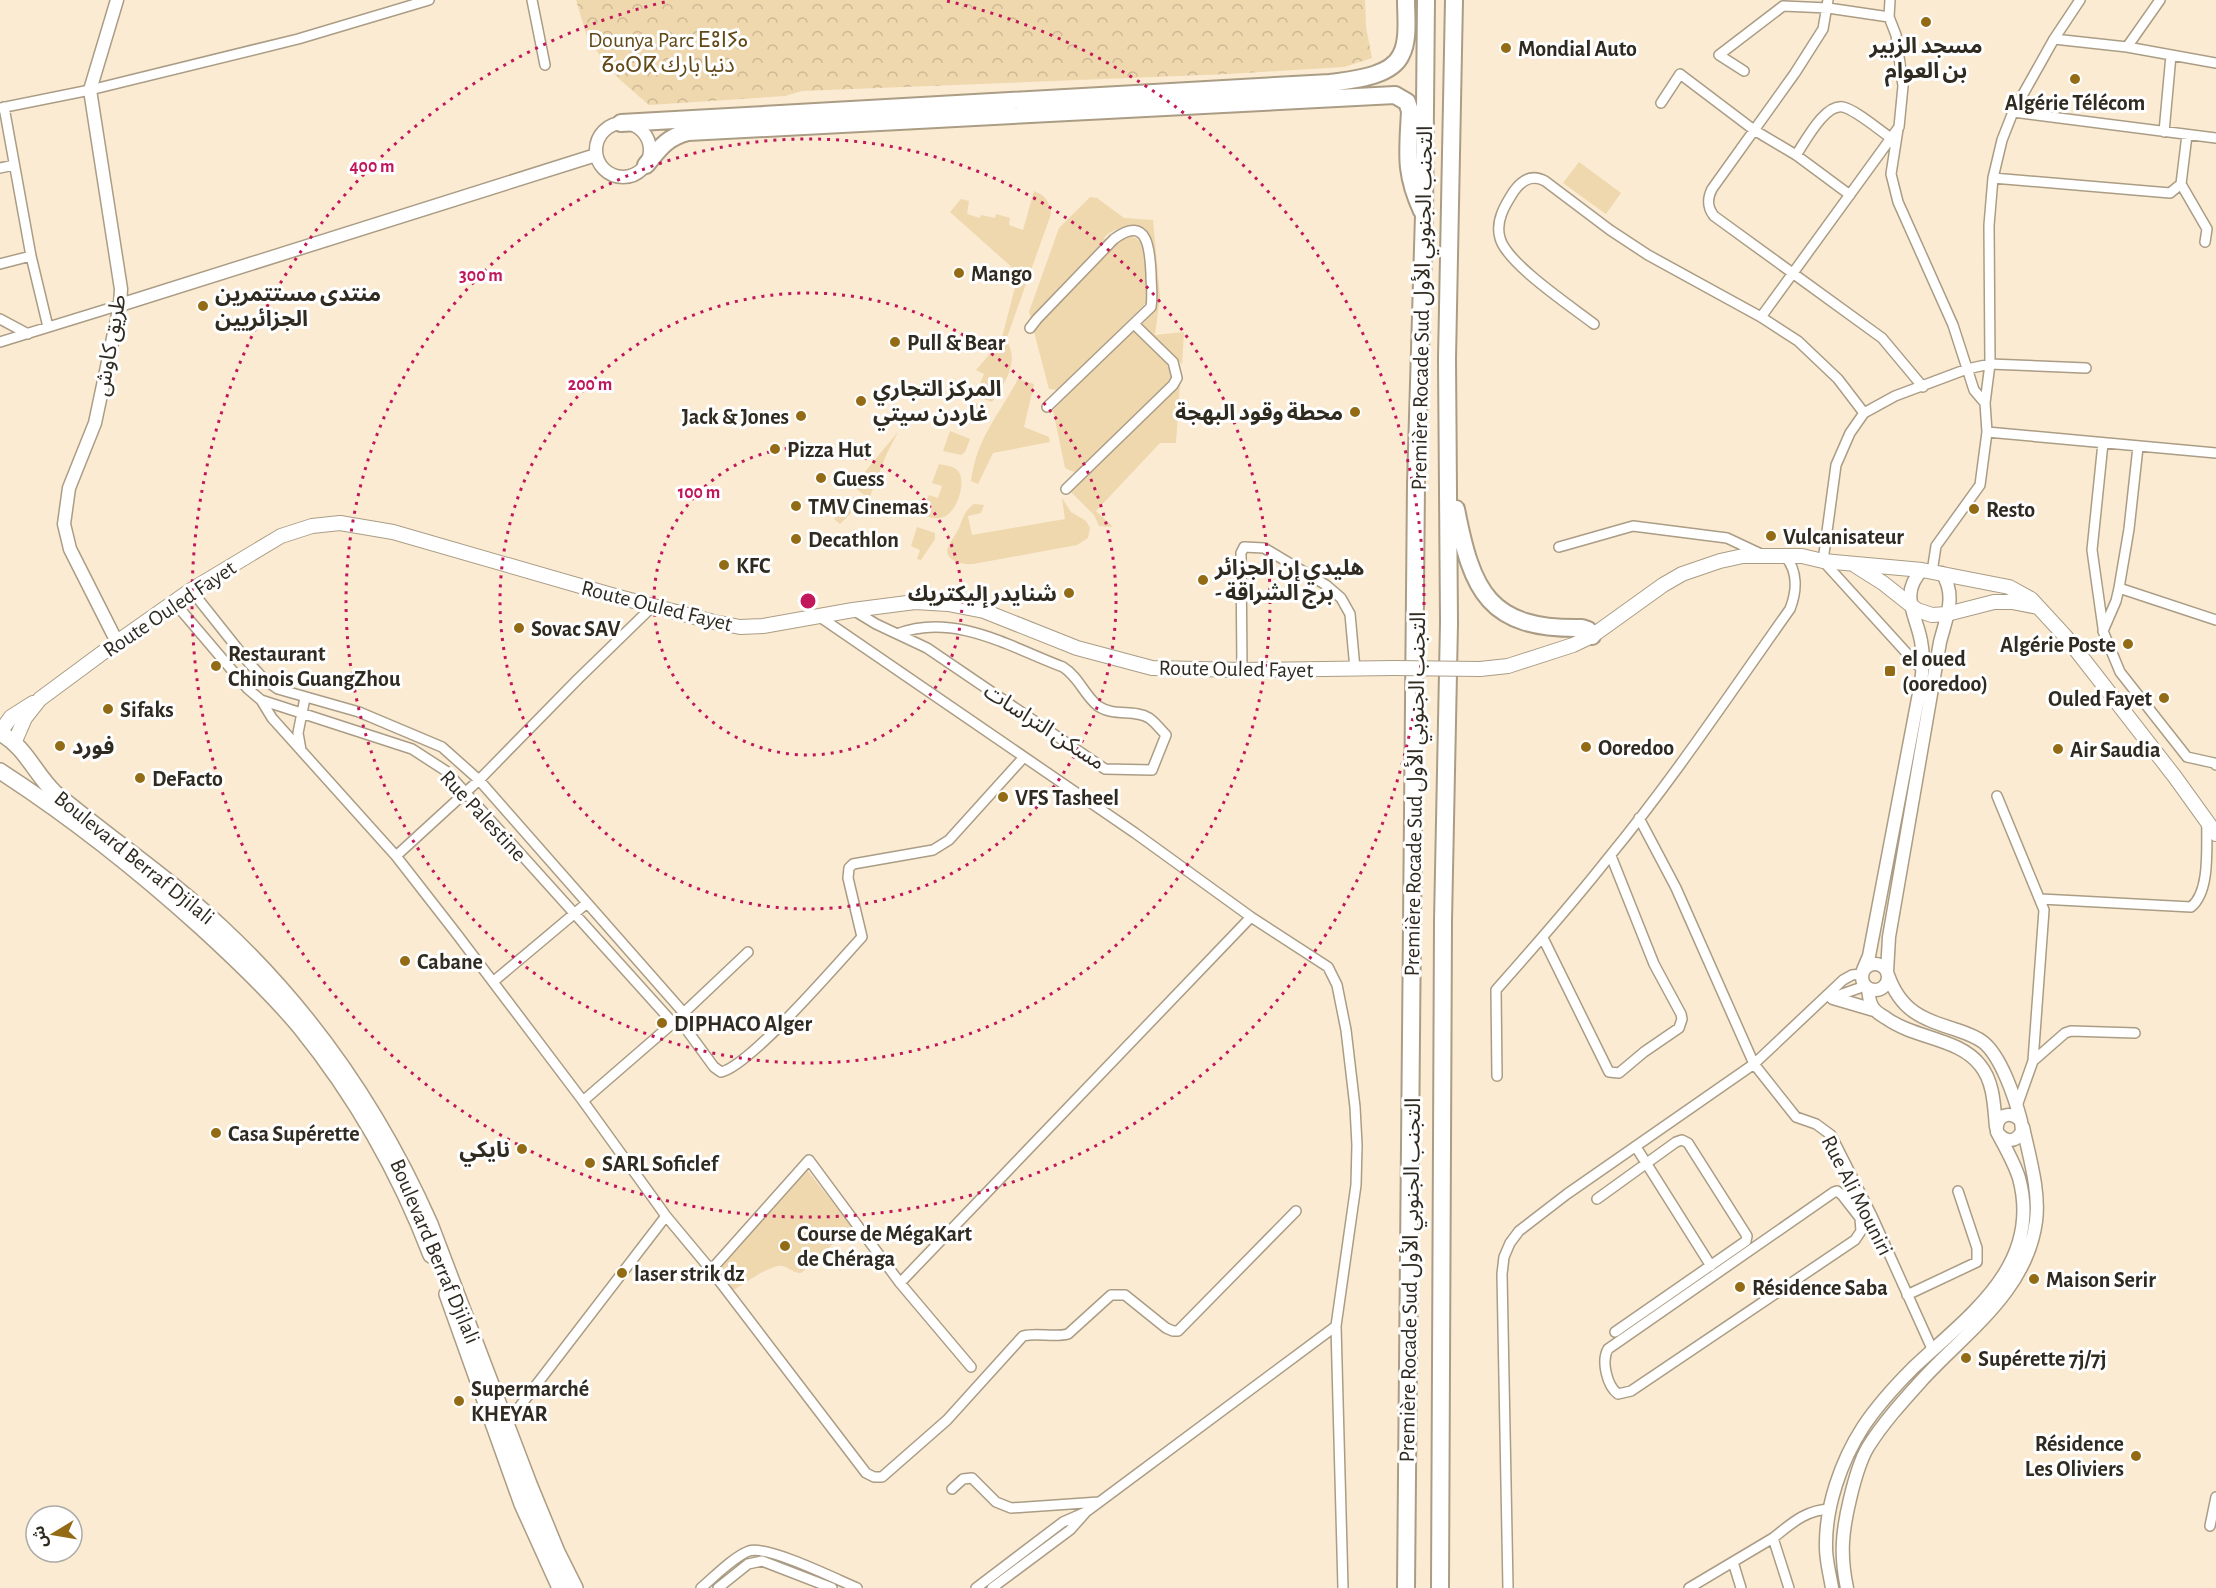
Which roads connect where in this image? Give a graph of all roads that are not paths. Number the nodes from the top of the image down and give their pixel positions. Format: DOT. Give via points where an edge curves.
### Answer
graph roads {
  1 [pos="117,0"];
  2 [pos="429,0"];
  3 [pos="532,0"];
  4 [pos="1406,0"];
  5 [pos="1426,0"];
  6 [pos="1454,0"];
  7 [pos="1460,0"];
  8 [pos="1890,0"];
  9 [pos="2080,0"];
  10 [pos="2160,0"];
  11 [pos="1784,3"];
  12 [pos="1828,4"];
  13 [pos="1889,17"];
  14 [pos="2054,39"];
  15 [pos="2127,47"];
  16 [pos="2171,55"];
  17 [pos="2216,63"];
  18 [pos="545,65"];
  19 [pos="1744,71"];
  20 [pos="90,90"];
  21 [pos="1213,97"];
  22 [pos="1661,103"];
  23 [pos="2,108"];
  24 [pos="2013,112"];
  25 [pos="621,123"];
  26 [pos="1899,127"];
  27 [pos="1754,130"];
  28 [pos="2164,132"];
  29 [pos="2187,135"];
  30 [pos="1890,138"];
  31 [pos="2216,138"];
  32 [pos="1451,141"];
  33 [pos="596,155"];
  34 [pos="1796,155"];
  35 [pos="14,165"];
  36 [pos="646,165"];
  37 [pos="0,168"];
  38 [pos="1993,178"];
  39 [pos="2181,184"];
  40 [pos="1850,195"];
  41 [pos="1424,215"];
  42 [pos="2205,242"];
  43 [pos="31,256"];
  44 [pos="0,264"];
  45 [pos="1793,272"];
  46 [pos="120,305"];
  47 [pos="1761,317"];
  48 [pos="0,320"];
  49 [pos="1134,324"];
  50 [pos="1594,324"];
  51 [pos="48,327"];
  52 [pos="1030,328"];
  53 [pos="28,334"];
  54 [pos="0,342"];
  55 [pos="1990,364"];
  56 [pos="2086,368"];
  57 [pos="1968,369"];
  58 [pos="1923,387"];
  59 [pos="1985,403"];
  60 [pos="1047,407"];
  61 [pos="1864,413"];
  62 [pos="1987,432"];
  63 [pos="2103,443"];
  64 [pos="2138,447"];
  65 [pos="2216,453"];
  66 [pos="1449,472"];
  67 [pos="1066,489"];
  68 [pos="1559,547"];
  69 [pos="1763,555"];
  70 [pos="1785,556"];
  71 [pos="1823,561"];
  72 [pos="1853,563"];
  73 [pos="1932,572"];
  74 [pos="2119,588"];
  75 [pos="191,590"];
  76 [pos="174,602"];
  77 [pos="653,606"];
  78 [pos="1911,606"];
  79 [pos="2040,607"];
  80 [pos="853,610"];
  81 [pos="1947,614"];
  82 [pos="820,617"];
  83 [pos="2216,620"];
  84 [pos="2103,630"];
  85 [pos="897,634"];
  86 [pos="1592,636"];
  87 [pos="117,642"];
  88 [pos="1355,669"];
  89 [pos="1242,670"];
  90 [pos="1923,670"];
  91 [pos="305,698"];
  92 [pos="40,699"];
  93 [pos="261,700"];
  94 [pos="301,714"];
  95 [pos="0,732"];
  96 [pos="15,741"];
  97 [pos="300,750"];
  98 [pos="1024,757"];
  99 [pos="2216,765"];
  100 [pos="3,776"];
  101 [pos="479,780"];
  102 [pos="465,792"];
  103 [pos="1997,796"];
  104 [pos="1639,818"];
  105 [pos="2207,821"];
  106 [pos="2216,834"];
  107 [pos="396,856"];
  108 [pos="1611,856"];
  109 [pos="2041,899"];
  110 [pos="587,903"];
  111 [pos="574,913"];
  112 [pos="1251,917"];
  113 [pos="1543,938"];
  114 [pos="748,952"];
  115 [pos="1888,973"];
  116 [pos="1864,980"];
  117 [pos="494,981"];
  118 [pos="1828,999"];
  119 [pos="1874,1010"];
  120 [pos="678,1017"];
  121 [pos="2135,1033"];
  122 [pos="2033,1061"];
  123 [pos="1754,1065"];
  124 [pos="1497,1076"];
  125 [pos="583,1101"];
  126 [pos="2017,1106"];
  127 [pos="2022,1124"];
  128 [pos="1997,1131"];
  129 [pos="1636,1147"];
  130 [pos="1647,1164"];
  131 [pos="1857,1188"];
  132 [pos="1958,1191"];
  133 [pos="1842,1195"];
  134 [pos="1597,1199"];
  135 [pos="1296,1212"];
  136 [pos="666,1216"];
  137 [pos="1711,1266"];
  138 [pos="711,1270"];
  139 [pos="900,1283"];
  140 [pos="1907,1295"];
  141 [pos="1336,1326"];
  142 [pos="1615,1332"];
  143 [pos="1933,1351"];
  144 [pos="971,1367"];
  145 [pos="507,1423"];
  146 [pos="952,1489"];
  147 [pos="2216,1497"];
  148 [pos="1100,1502"];
  149 [pos="1830,1509"];
  150 [pos="1086,1512"];
  151 [pos="2210,1526"];
  152 [pos="1773,1538"];
  153 [pos="1732,1562"];
  154 [pos="1440,1586"];
  155 [pos="1693,1587"];
  156 [pos="560,1588"];
  157 [pos="575,1588"];
  158 [pos="701,1588"];
  159 [pos="718,1588"];
  160 [pos="832,1588"];
  161 [pos="857,1588"];
  162 [pos="976,1588"];
  163 [pos="992,1588"];
  164 [pos="1343,1588"];
  165 [pos="1406,1588"];
  166 [pos="1508,1588"];
  167 [pos="1741,1588"];
  168 [pos="1789,1588"];
  169 [pos="1832,1588"];
  170 [pos="1847,1588"];
  1 -- 20 [label="street, طريق كاوش"];
  2 -- 20 [label="street" via="298,39"];
  3 -- 18 [label="street"];
  4 -- 21 [label="highway" via="1401,55 1385,70 1357,79"];
  5 -- 41 [label="highway, Première Rocade Sud التجنب الجنوبي الأول"];
  6 -- 32 [label="highway, Première Rocade Sud التجنب الجنوبي الأول"];
  7 -- 32 [label="highway"];
  8 -- 13 [label="street"];
  9 -- 14 [label="street"];
  10 -- 15 [label="street"];
  11 -- 12 [label="street"];
  11 -- 19 [label="street" via="1719,55"];
  12 -- 13 [label="street"];
  12 -- 27 [label="street" via="1823,30"];
  13 -- 26 [label="street" via="1896,35 1903,86"];
  14 -- 15 [label="street"];
  14 -- 24 [label="street"];
  15 -- 16 [label="street"];
  16 -- 17 [label="street"];
  16 -- 28 [label="street"];
  20 -- 23 [label="street"];
  20 -- 46 [label="street, طريق كاوش" via="121,289"];
  21 -- 25 [label="highway"];
  21 -- 36 [label="highway" via="688,132 664,142"];
  21 -- 41 [label="highway" via="1400,96 1410,111 1408,172"];
  22 -- 27 [label="street" via="1680,74"];
  23 -- 35 [label="street"];
  24 -- 28 [label="street"];
  24 -- 38 [label="street"];
  25 -- 33 [label="street" via="612,125 599,138"];
  25 -- 36 [label="street" via="638,128 647,138 650,147"];
  26 -- 30 [label="street"];
  26 -- 57 [label="street" via="1891,174 1898,202 1953,325"];
  27 -- 34 [label="street"];
  27 -- 45 [label="street" via="1709,194 1708,206 1714,216"];
  28 -- 29 [label="street"];
  29 -- 31 [label="street"];
  29 -- 39 [label="street"];
  30 -- 34 [label="street" via="1849,109 1836,107 1824,115"];
  30 -- 40 [label="street"];
  32 -- 66 [label="highway, Première Rocade Sud التجنب الجنوبي الأول"];
  33 -- 36 [label="street" via="605,171 622,178"];
  33 -- 46 [label="street"];
  34 -- 40 [label="street"];
  35 -- 37 [label="street"];
  35 -- 43 [label="street"];
  38 -- 39 [label="street" via="2170,193"];
  38 -- 55 [label="street" via="1989,225"];
  39 -- 42 [label="street" via="2207,229"];
  40 -- 45 [label="street"];
  41 -- 165 [label="highway, Première Rocade Sud التجنب الجنوبي الأول" via="1416,484"];
  43 -- 44 [label="street"];
  43 -- 51 [label="street"];
  45 -- 47 [label="street"];
  45 -- 58 [label="street" via="1882,338"];
  46 -- 51 [label="street"];
  46 -- 87 [label="street, طريق كاوش" via="94,423 69,488 64,524 70,549"];
  47 -- 50 [label="street" via="1639,249 1545,181 1527,179 1500,218 1499,237 1503,246 1514,261"];
  47 -- 61 [label="street" via="1798,341 1838,379"];
  48 -- 53 [label="street"];
  49 -- 52 [label="street" via="1152,301 1148,241 1142,234 1131,232 1114,239"];
  49 -- 60 [label="street"];
  49 -- 67 [label="street" via="1173,362 1177,378"];
  51 -- 53 [label="street"];
  53 -- 54 [label="street"];
  55 -- 56 [label="street"];
  55 -- 57 [label="street"];
  55 -- 59 [label="street"];
  57 -- 58 [label="street"];
  57 -- 59 [label="street" via="1974,390"];
  58 -- 61 [label="street" via="1895,396"];
  59 -- 62 [label="street"];
  61 -- 71 [label="street" via="1836,465"];
  62 -- 63 [label="street"];
  62 -- 73 [label="street" via="1980,485 1936,546"];
  63 -- 64 [label="street"];
  63 -- 84 [label="street" via="2092,550"];
  64 -- 65 [label="street"];
  64 -- 74 [label="street"];
  66 -- 86 [label="highway" via="1467,561 1484,593 1499,609 1520,620 1539,626 1584,628"];
  66 -- 154 [label="highway, Première Rocade Sud التجنب الجنوبي الأول"];
  68 -- 69 [label="street" via="1633,526 1727,538"];
  69 -- 70 [label="main road, Route Ouled Fayet"];
  69 -- 86 [label="main road, Route Ouled Fayet" via="1720,561 1682,574"];
  70 -- 71 [label="main road, Route Ouled Fayet"];
  70 -- 104 [label="street" via="1796,586 1790,609"];
  71 -- 72 [label="main road, Route Ouled Fayet"];
  71 -- 90 [label="street"];
  72 -- 73 [label="main road, Route Ouled Fayet"];
  72 -- 78 [label="main road"];
  73 -- 78 [label="street" via="1912,582"];
  73 -- 79 [label="main road, Route Ouled Fayet" via="2009,587"];
  73 -- 81 [label="street" via="1950,589"];
  74 -- 83 [label="street"];
  74 -- 84 [label="street"];
  75 -- 76 [label="main road, Route Ouled Fayet"];
  75 -- 77 [label="main road, Route Ouled Fayet" via="281,536 312,526 340,524 393,532"];
  75 -- 91 [label="street, Rue Palestine" via="265,680"];
  76 -- 87 [label="main road, Route Ouled Fayet"];
  76 -- 93 [label="street, Rue Palestine"];
  77 -- 82 [label="main road, Route Ouled Fayet" via="740,627"];
  77 -- 101 [label="street"];
  78 -- 81 [label="main road" via="1924,614"];
  78 -- 90 [label="street" via="1922,643"];
  79 -- 81 [label="main road" via="1994,602"];
  79 -- 105 [label="main road, Route Ouled Fayet"];
  80 -- 82 [label="main road, Route Ouled Fayet"];
  80 -- 85 [label="street, مسكن التراسات"];
  80 -- 89 [label="main road, Route Ouled Fayet" via="915,602 948,604 984,611 1077,648 1152,668"];
  81 -- 115 [label="street" via="1889,937"];
  82 -- 98 [label="street"];
  84 -- 99 [label="street" via="2120,672 2187,757"];
  85 -- 85 [label="street, مسكن التراسات" via="927,648 1105,769 1152,770 1166,735 1149,718 1099,706 1073,673 1063,667 966,630 924,626"];
  86 -- 88 [label="main road, Route Ouled Fayet, bridge" via="1508,666"];
  87 -- 92 [label="main road, Route Ouled Fayet"];
  88 -- 89 [label="main road, Route Ouled Fayet"];
  88 -- 89 [label="street" via="1350,614 1341,598 1264,548 1249,546 1240,553"];
  90 -- 116 [label="street"];
  91 -- 94 [label="street"];
  91 -- 101 [label="street, Rue Palestine" via="359,712 442,747"];
  92 -- 95 [label="main road" via="16,713"];
  92 -- 96 [label="main road" via="25,718"];
  93 -- 94 [label="street, Rue Palestine"];
  93 -- 97 [label="street"];
  94 -- 97 [label="street"];
  94 -- 102 [label="street, Rue Palestine" via="412,749 446,771"];
  95 -- 96 [label="highway, Boulevard Berraf Djilali"];
  96 -- 145 [label="highway, Boulevard Berraf Djilali" via="46,784 221,926 319,1032 370,1107 415,1190"];
  97 -- 107 [label="street"];
  98 -- 112 [label="street"];
  98 -- 120 [label="street" via="949,840 933,850 853,864 849,868 862,938 784,1022 738,1064 721,1072 714,1067"];
  100 -- 156 [label="highway, Boulevard Berraf Djilali" via="28,788 144,878 226,950 280,1005 334,1072 390,1164 418,1222 522,1504"];
  101 -- 102 [label="street"];
  101 -- 110 [label="street, Rue Palestine"];
  102 -- 107 [label="street"];
  102 -- 111 [label="street, Rue Palestine"];
  103 -- 109 [label="street"];
  104 -- 108 [label="street"];
  104 -- 123 [label="street, Rue Ali Mouniri" via="1676,888"];
  105 -- 106 [label="main road, Route Ouled Fayet"];
  105 -- 109 [label="street" via="2205,882 2192,907"];
  107 -- 117 [label="street"];
  108 -- 113 [label="street"];
  108 -- 113 [label="street" via="1654,964 1681,1014 1679,1028 1619,1073 1609,1072"];
  109 -- 122 [label="street" via="2044,910"];
  110 -- 111 [label="street"];
  110 -- 120 [label="street, Rue Palestine"];
  111 -- 117 [label="street"];
  111 -- 120 [label="street, Rue Palestine"];
  112 -- 139 [label="street"];
  112 -- 141 [label="street" via="1328,967 1342,1005 1357,1145 1356,1185"];
  113 -- 124 [label="street" via="1496,990"];
  114 -- 120 [label="street"];
  115 -- 116 [label="street" via="1884,986 1876,990"];
  115 -- 116 [label="street" via="1882,965 1873,963"];
  115 -- 126 [label="street" via="1900,1000 1911,1011 1925,1020 1968,1034 1991,1050"];
  116 -- 118 [label="street"];
  116 -- 118 [label="street" via="1852,975"];
  116 -- 119 [label="street"];
  117 -- 125 [label="street"];
  118 -- 119 [label="street"];
  118 -- 123 [label="street"];
  119 -- 128 [label="street" via="1909,1032 1969,1054 1980,1065 1992,1090"];
  120 -- 125 [label="street"];
  121 -- 122 [label="street" via="2071,1031"];
  122 -- 126 [label="street"];
  123 -- 129 [label="street"];
  123 -- 131 [label="street, Rue Ali Mouniri" via="1796,1117 1824,1128 1831,1135"];
  125 -- 136 [label="street"];
  126 -- 127 [label="street"];
  127 -- 128 [label="street" via="2020,1135 2013,1140 2004,1140"];
  127 -- 128 [label="street" via="2014,1115 2005,1115 1998,1120"];
  127 -- 170 [label="street" via="2036,1197 2031,1244 2009,1290 1922,1380 1867,1449 1844,1530 1841,1552"];
  128 -- 143 [label="street" via="2018,1176 2024,1212 2021,1234 2002,1279"];
  129 -- 130 [label="street"];
  129 -- 166 [label="street" via="1531,1221 1510,1243 1504,1257"];
  130 -- 134 [label="street"];
  130 -- 137 [label="street"];
  130 -- 137 [label="street" via="1676,1142 1685,1141 1746,1232 1746,1241"];
  131 -- 133 [label="street"];
  131 -- 140 [label="street, Rue Ali Mouniri"];
  132 -- 140 [label="street" via="1977,1248 1977,1262"];
  133 -- 133 [label="street" via="1834,1192 1608,1349 1605,1355 1612,1390 1618,1394 1631,1391 1855,1240 1861,1231 1860,1218"];
  135 -- 138 [label="street" via="1178,1331 1166,1328 1125,1295 1117,1293 1105,1299 1068,1334 1023,1336 947,1420 882,1476 874,1478 866,1473"];
  136 -- 138 [label="street"];
  136 -- 145 [label="street"];
  137 -- 142 [label="street"];
  138 -- 139 [label="street" via="808,1160"];
  139 -- 144 [label="street"];
  140 -- 143 [label="street, Rue Ali Mouniri"];
  141 -- 148 [label="street"];
  141 -- 164 [label="street"];
  143 -- 149 [label="street" via="1891,1392 1863,1428 1848,1454"];
  145 -- 157 [label="highway, Boulevard Berraf Djilali" via="553,1543"];
  146 -- 148 [label="street" via="963,1479 972,1478 996,1502 1011,1508"];
  147 -- 151 [label="street"];
  148 -- 150 [label="street"];
  149 -- 152 [label="street" via="1799,1517"];
  149 -- 169 [label="street" via="1826,1549"];
  150 -- 162 [label="street" via="1063,1522"];
  150 -- 163 [label="street" via="1070,1530"];
  152 -- 153 [label="street"];
  152 -- 168 [label="street"];
  153 -- 155 [label="street"];
  153 -- 167 [label="street"];
  158 -- 161 [label="street" via="740,1556 756,1550"];
  159 -- 160 [label="street" via="748,1564 762,1561"];
}
